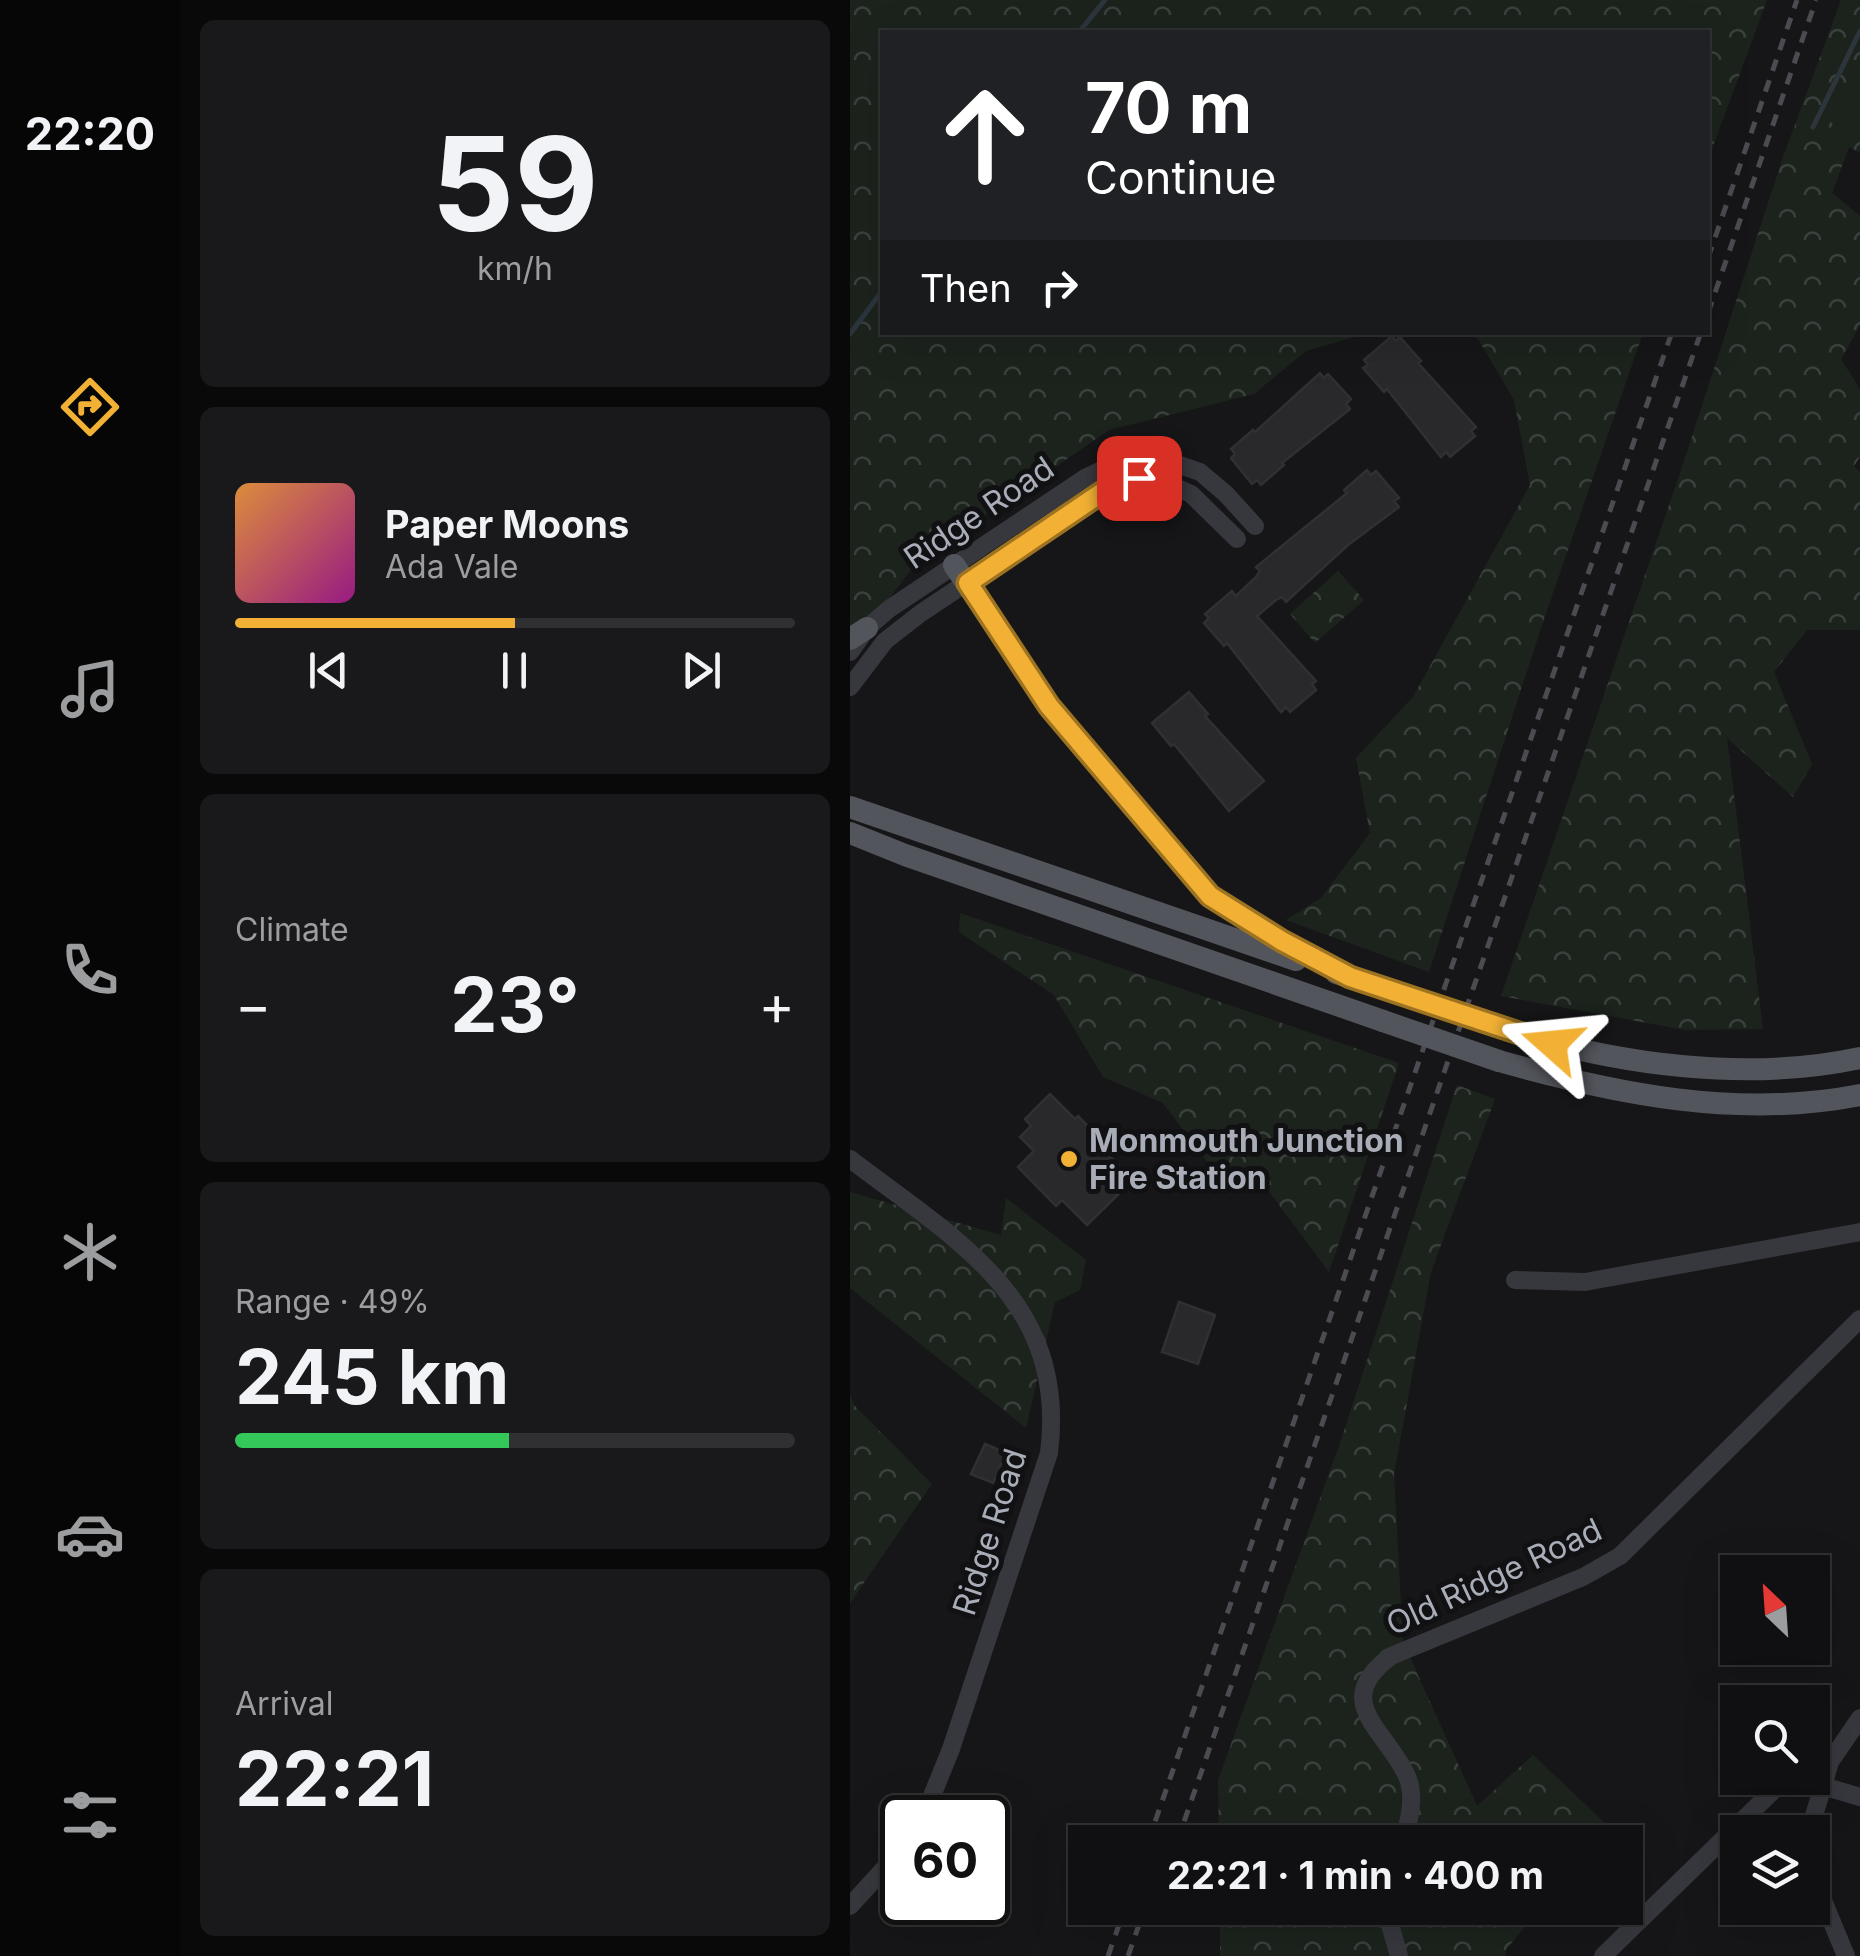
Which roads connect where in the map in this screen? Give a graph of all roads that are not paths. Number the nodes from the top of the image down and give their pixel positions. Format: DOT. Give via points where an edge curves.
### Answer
graph roads {
  1 [pos="1255,526"];
  2 [pos="1236,539"];
  3 [pos="961,574"];
  4 [pos="859,634"];
  5 [pos="850,652"];
  6 [pos="850,687"];
  7 [pos="850,807"];
  8 [pos="850,833"];
  9 [pos="850,850"];
  10 [pos="905,855"];
  11 [pos="1350,977"];
  12 [pos="1860,1058"];
  13 [pos="1860,1095"];
  14 [pos="850,1159"];
  15 [pos="1860,1232"];
  16 [pos="1515,1280"];
  17 [pos="1860,1319"];
  18 [pos="1860,1718"];
  19 [pos="1830,1762"];
  20 [pos="1830,1788"];
  21 [pos="932,1795"];
  22 [pos="1769,1795"];
  23 [pos="1820,1795"];
  24 [pos="1860,1797"];
  25 [pos="1406,1825"];
  26 [pos="880,1873"];
  27 [pos="850,1906"];
  28 [pos="1389,1925"];
  29 [pos="1398,1956"];
  30 [pos="1603,1956"];
  31 [pos="1846,1956"];
  1 -- 3 [label="street, Ridge Road" via="1200,472 1165,460 1121,461 1086,478"];
  2 -- 3 [label="street, Ridge Road" via="1191,494 1139,478"];
  3 -- 4 [label="street, Ridge Road" via="888,609"];
  3 -- 6 [label="street, Ridge Road" via="885,641"];
  3 -- 11 [label="main road" via="1049,706 1210,896"];
  4 -- 5 [label="street, Ridge Road"];
  7 -- 11 [label="main road"];
  8 -- 10 [label="main road"];
  9 -- 10 [label="main road"];
  10 -- 13 [label="main road, bridge" via="1382,1022 1590,1086 1721,1104"];
  11 -- 12 [label="main road, bridge" via="1594,1054 1660,1064 1792,1066"];
  14 -- 21 [label="street, Ridge Road" via="965,1248 1012,1294 1050,1384 1049,1453"];
  15 -- 16 [label="street" via="1585,1282"];
  17 -- 25 [label="street, Old Ridge Road" via="1620,1556 1391,1656 1370,1672 1361,1691 1407,1775 1412,1800"];
  18 -- 19 [label="street"];
  20 -- 24 [label="street"];
  22 -- 30 [label="street"];
  23 -- 31 [label="street" via="1812,1819 1817,1886"];
  26 -- 27 [label="street"];
  28 -- 29 [label="street"];
}
